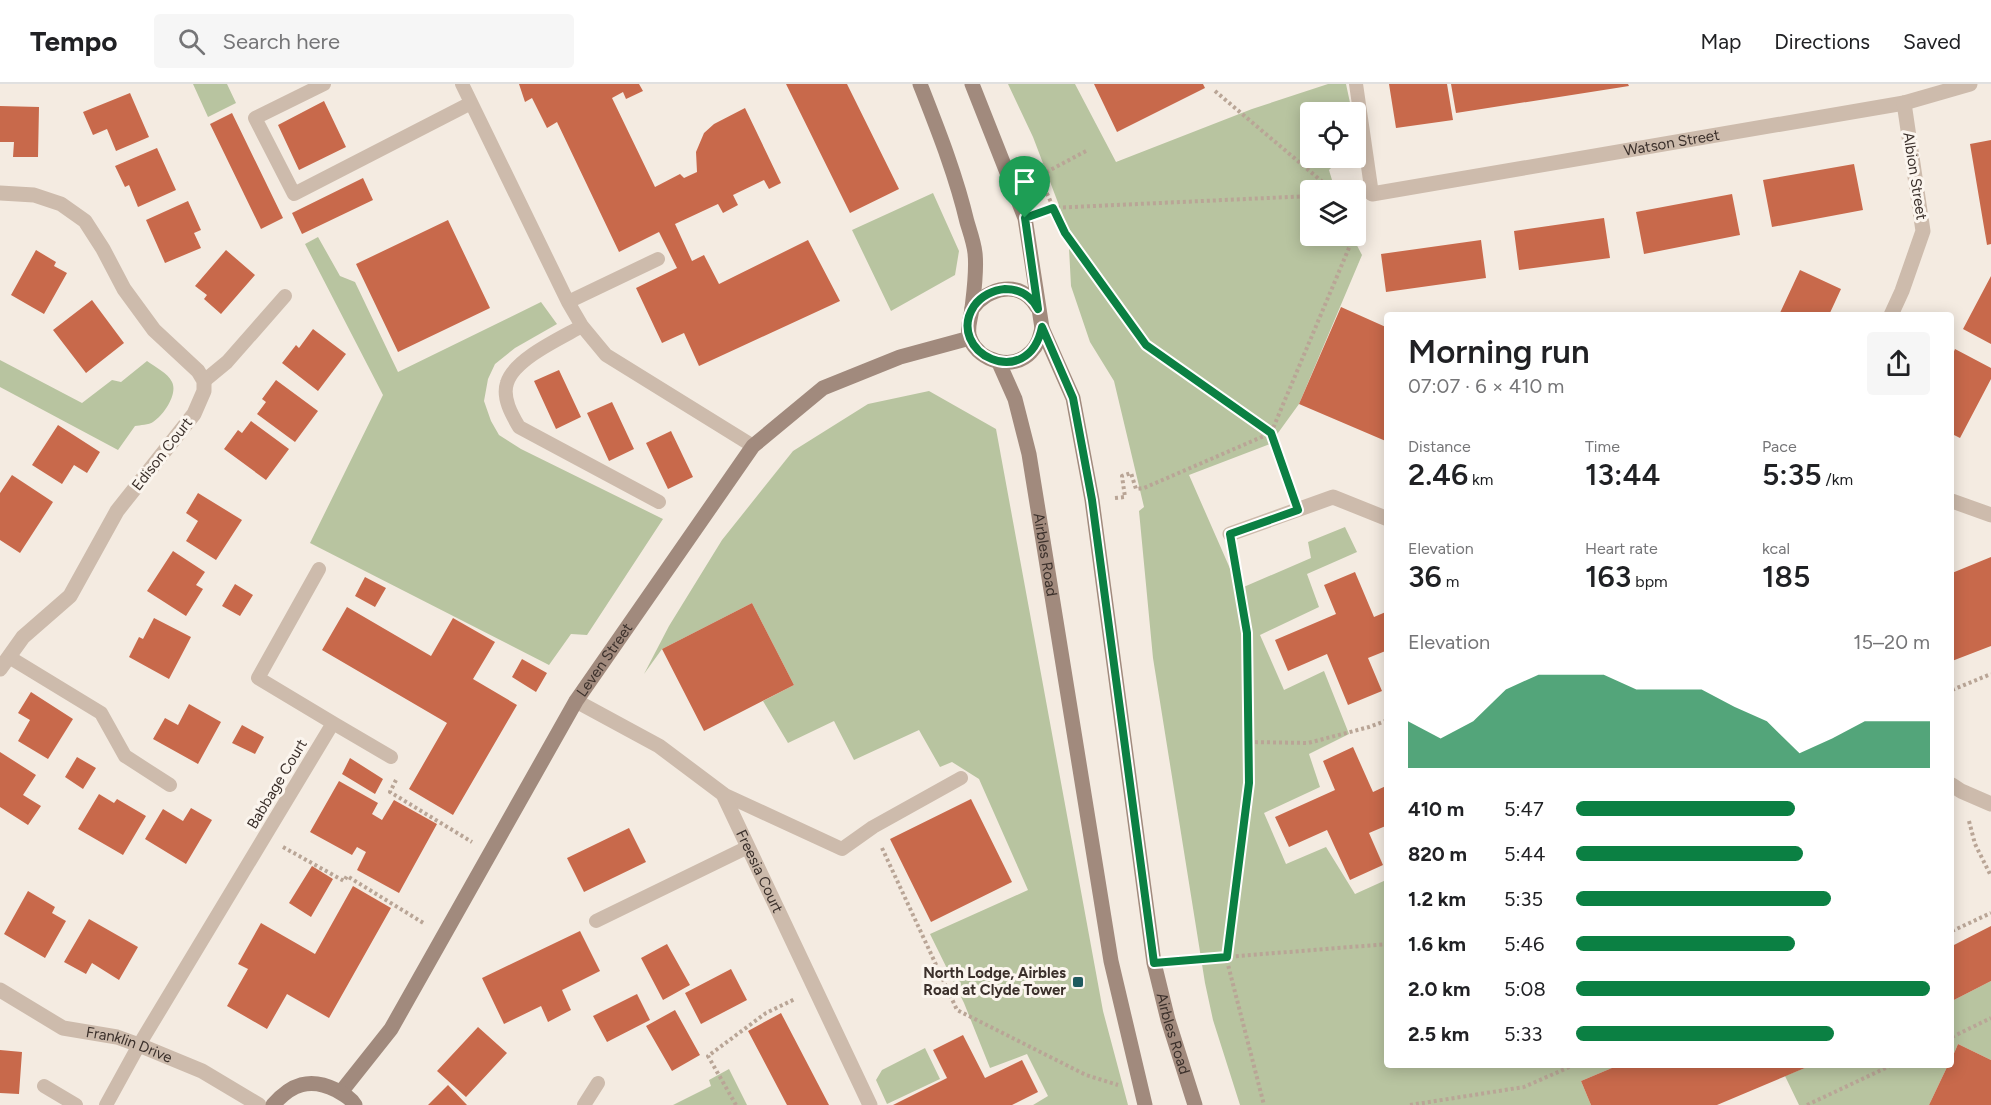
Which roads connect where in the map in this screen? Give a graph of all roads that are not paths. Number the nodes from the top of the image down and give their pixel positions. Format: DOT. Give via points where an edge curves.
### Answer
graph roads {
  1 [pos="324,84"];
  2 [pos="462,84"];
  3 [pos="920,84"];
  4 [pos="972,84"];
  5 [pos="1356,84"];
  6 [pos="1970,84"];
  7 [pos="471,102"];
  8 [pos="1904,103"];
  9 [pos="0,193"];
  10 [pos="1372,194"];
  11 [pos="658,259"];
  12 [pos="285,296"];
  13 [pos="568,302"];
  14 [pos="972,309"];
  15 [pos="1038,309"];
  16 [pos="1892,312"];
  17 [pos="582,327"];
  18 [pos="1042,327"];
  19 [pos="970,338"];
  20 [pos="999,363"];
  21 [pos="204,381"];
  22 [pos="753,446"];
  23 [pos="659,502"];
  24 [pos="1954,502"];
  25 [pos="1991,515"];
  26 [pos="1384,517"];
  27 [pos="1230,534"];
  28 [pos="319,569"];
  29 [pos="5,663"];
  30 [pos="576,701"];
  31 [pos="333,723"];
  32 [pos="391,757"];
  33 [pos="961,778"];
  34 [pos="171,785"];
  35 [pos="1956,788"];
  36 [pos="723,794"];
  37 [pos="1991,804"];
  38 [pos="748,847"];
  39 [pos="596,921"];
  40 [pos="0,990"];
  41 [pos="139,1045"];
  42 [pos="597,1083"];
  43 [pos="44,1086"];
  44 [pos="341,1092"];
  45 [pos="1143,1099"];
  46 [pos="76,1105"];
  47 [pos="106,1105"];
  48 [pos="259,1105"];
  49 [pos="273,1105"];
  50 [pos="355,1105"];
  51 [pos="584,1105"];
  52 [pos="870,1105"];
  53 [pos="1195,1105"];
  1 -- 7 [label="lane" via="255,118 294,194"];
  2 -- 7 [label="lane"];
  3 -- 14 [label="main road" via="959,187 975,254"];
  4 -- 15 [label="main road, Airbles Road" via="1025,218"];
  5 -- 10 [label="lane"];
  6 -- 8 [label="street, Watson Street"];
  7 -- 13 [label="lane"];
  8 -- 10 [label="street, Watson Street"];
  8 -- 16 [label="street, Albion Street" via="1923,231"];
  9 -- 21 [label="street" via="34,195 61,204 85,221 154,330"];
  11 -- 13 [label="lane"];
  12 -- 21 [label="lane" via="227,362"];
  13 -- 17 [label="lane"];
  14 -- 15 [label="main road" via="996,290 1009,289 1023,292"];
  14 -- 19 [label="main road"];
  15 -- 18 [label="main road, Airbles Road"];
  17 -- 22 [label="lane" via="606,355"];
  17 -- 23 [label="lane" via="519,364 507,383 508,408 519,427"];
  18 -- 20 [label="main road" via="1039,340 1027,356"];
  18 -- 53 [label="main road, Airbles Road" via="1073,398 1092,500 1154,963"];
  19 -- 20 [label="main road" via="977,350"];
  19 -- 22 [label="main road, Leven Street" via="900,357 823,388"];
  20 -- 45 [label="main road, Airbles Road" via="1015,399 1029,454 1111,961"];
  21 -- 29 [label="street, Edison Court" via="194,414 117,511 70,596 23,637"];
  22 -- 30 [label="main road, Leven Street"];
  24 -- 25 [label="street"];
  26 -- 27 [label="street" via="1333,497"];
  28 -- 31 [label="lane" via="258,678"];
  29 -- 34 [label="lane" via="101,713 125,756"];
  30 -- 36 [label="street, Freesia Court" via="659,746"];
  30 -- 44 [label="main road, Leven Street" via="391,1029"];
  31 -- 32 [label="lane"];
  31 -- 41 [label="lane, Babbage Court"];
  33 -- 36 [label="lane" via="873,827 842,849"];
  35 -- 37 [label="street"];
  36 -- 38 [label="street, Freesia Court"];
  38 -- 39 [label="lane"];
  38 -- 52 [label="street, Freesia Court"];
  40 -- 41 [label="street, Franklin Drive" via="63,1028 117,1036"];
  41 -- 47 [label="lane, Babbage Court"];
  41 -- 48 [label="street, Franklin Drive" via="202,1071"];
  42 -- 51 [label="lane"];
  43 -- 46 [label="lane"];
  44 -- 49 [label="main road" via="324,1084 300,1085 284,1092"];
  44 -- 50 [label="main road"];
}
